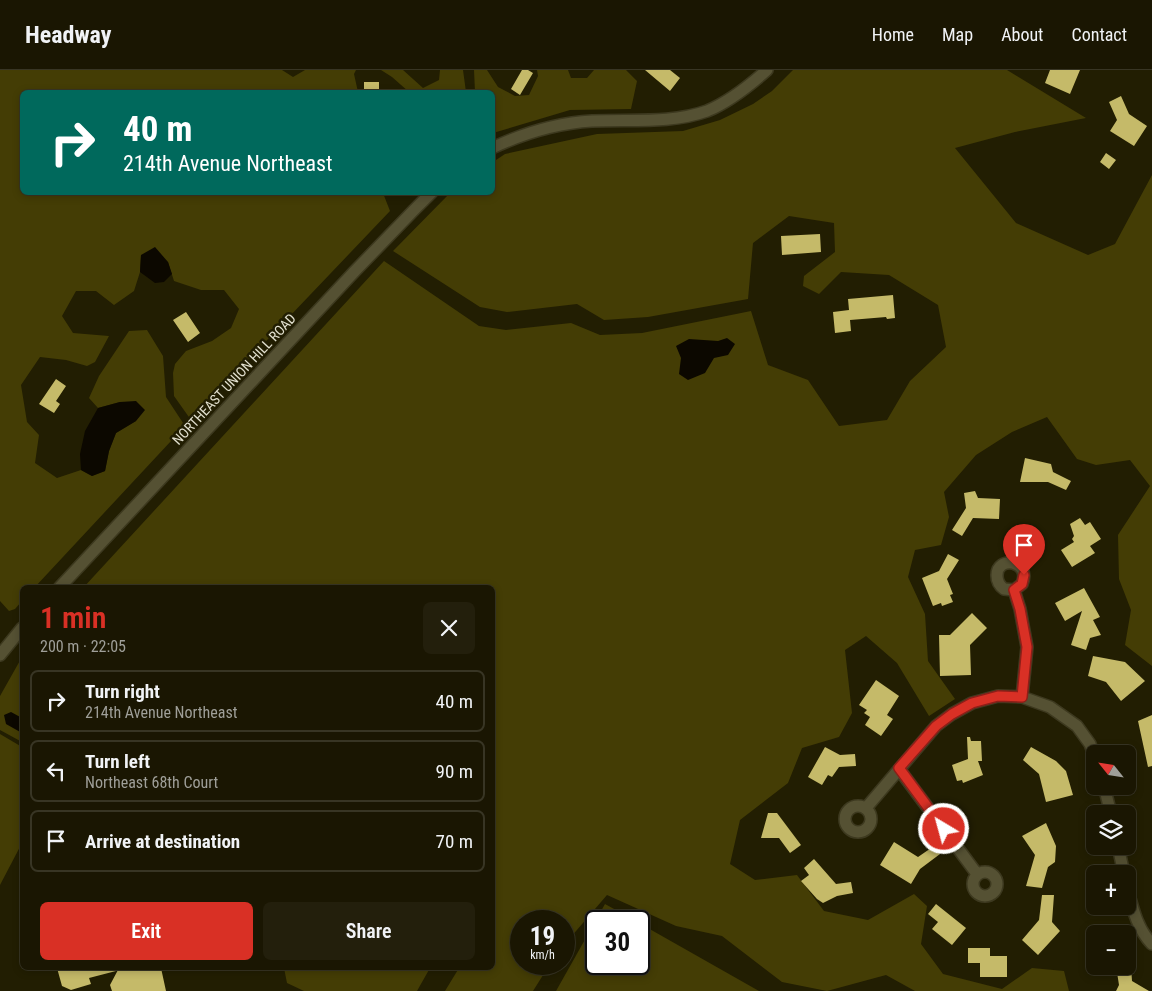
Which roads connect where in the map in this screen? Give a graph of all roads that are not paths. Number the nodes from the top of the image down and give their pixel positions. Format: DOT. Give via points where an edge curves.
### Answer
graph roads {
  1 [pos="767,70"];
  2 [pos="495,147"];
  3 [pos="429,195"];
  4 [pos="63,585"];
  5 [pos="1014,590"];
  6 [pos="20,630"];
  7 [pos="0,655"];
  8 [pos="1022,697"];
  9 [pos="1090,745"];
  10 [pos="899,768"];
  11 [pos="866,808"];
  12 [pos="978,874"];
  13 [pos="1134,915"];
  14 [pos="1152,944"];
  1 -- 2 [label="street" via="728,100 684,118 590,121 547,127"];
  3 -- 4 [label="street, NORTHEAST UNION HILL ROAD"];
  5 -- 8 [label="street" via="1027,647"];
  6 -- 7 [label="street"];
  8 -- 9 [label="street" via="1050,708 1077,726"];
  8 -- 10 [label="street" via="998,696 972,703 952,714 936,726"];
  10 -- 11 [label="street"];
  10 -- 12 [label="street"];
  13 -- 14 [label="street"];
}
